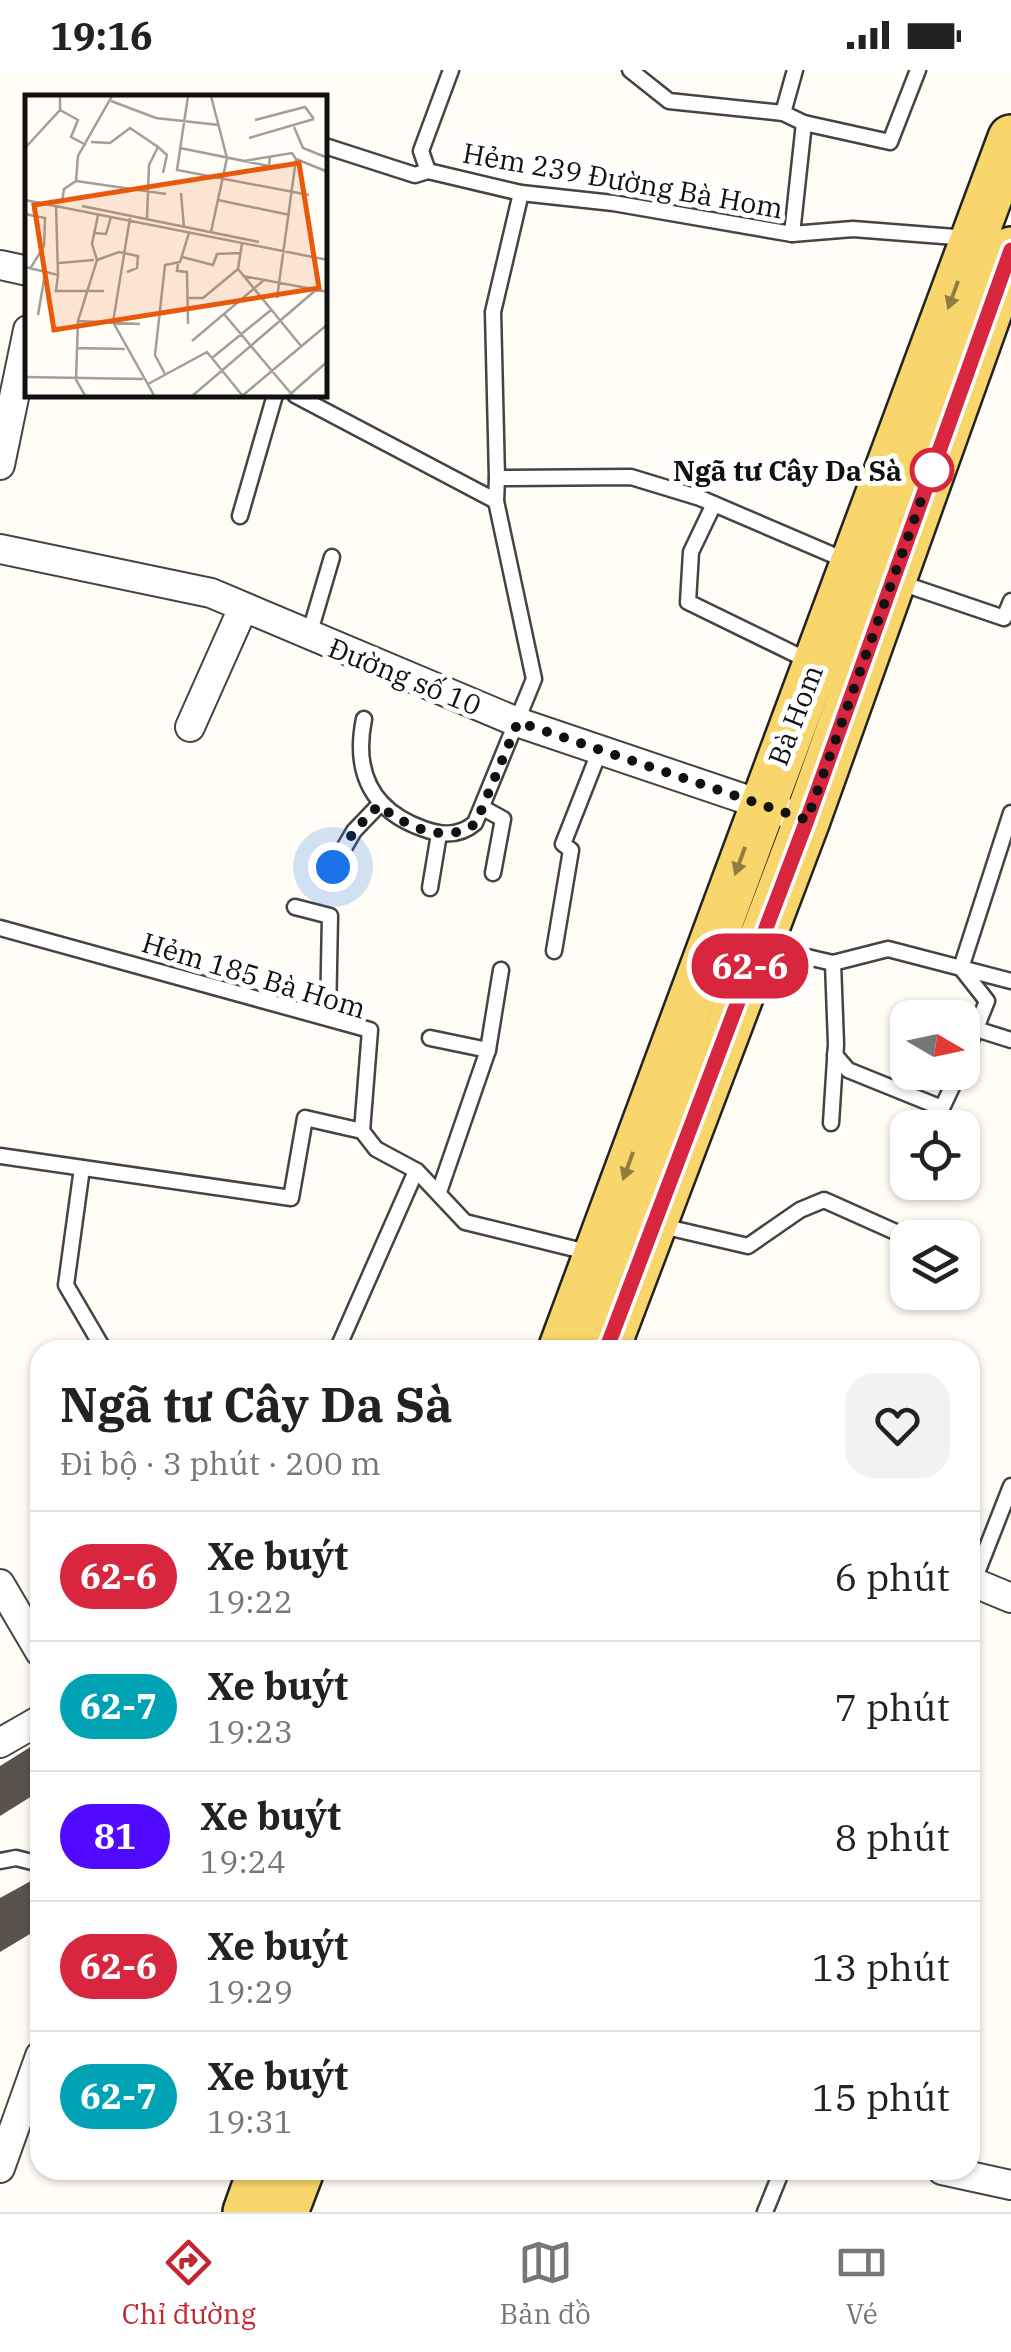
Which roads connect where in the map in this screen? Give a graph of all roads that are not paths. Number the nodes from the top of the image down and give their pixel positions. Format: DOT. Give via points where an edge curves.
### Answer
graph roads {
  1 [pos="795,70"];
  2 [pos="918,70"];
  3 [pos="447,71"];
  4 [pos="634,72"];
  5 [pos="783,113"];
  6 [pos="804,123"];
  7 [pos="1011,138"];
  8 [pos="328,147"];
  9 [pos="428,172"];
  10 [pos="521,193"];
  11 [pos="792,234"];
  12 [pos="992,244"];
  13 [pos="0,265"];
  14 [pos="25,270"];
  15 [pos="1003,295"];
  16 [pos="25,344"];
  17 [pos="273,398"];
  18 [pos="301,398"];
  19 [pos="0,464"];
  20 [pos="496,478"];
  21 [pos="496,501"];
  22 [pos="714,504"];
  23 [pos="240,516"];
  24 [pos="0,549"];
  25 [pos="332,557"];
  26 [pos="873,572"];
  27 [pos="1011,600"];
  28 [pos="242,608"];
  29 [pos="309,636"];
  30 [pos="814,664"];
  31 [pos="364,719"];
  32 [pos="518,722"];
  33 [pos="190,727"];
  34 [pos="600,750"];
  35 [pos="379,805"];
  36 [pos="761,805"];
  37 [pos="483,808"];
  38 [pos="1011,813"];
  39 [pos="807,820"];
  40 [pos="439,834"];
  41 [pos="333,867"];
  42 [pos="494,874"];
  43 [pos="430,888"];
  44 [pos="295,907"];
  45 [pos="0,928"];
  46 [pos="758,945"];
  47 [pos="554,950"];
  48 [pos="833,963"];
  49 [pos="961,968"];
  50 [pos="501,970"];
  51 [pos="1011,981"];
  52 [pos="328,1018"];
  53 [pos="980,1018"];
  54 [pos="980,1029"];
  55 [pos="430,1038"];
  56 [pos="1011,1040"];
  57 [pos="488,1050"];
  58 [pos="835,1055"];
  59 [pos="950,1090"];
  60 [pos="942,1108"];
  61 [pos="831,1123"];
  62 [pos="362,1131"];
  63 [pos="0,1156"];
  64 [pos="82,1168"];
  65 [pos="416,1171"];
  66 [pos="438,1192"];
  67 [pos="651,1224"];
  68 [pos="890,1230"];
  69 [pos="596,1255"];
  70 [pos="98,1340"];
  71 [pos="341,1340"];
  72 [pos="565,1340"];
  73 [pos="610,1340"];
  74 [pos="1011,1486"];
  75 [pos="980,1564"];
  76 [pos="0,1584"];
  77 [pos="980,1589"];
  78 [pos="1011,1598"];
  79 [pos="30,1635"];
  80 [pos="30,1726"];
  81 [pos="0,1744"];
  82 [pos="0,1861"];
  83 [pos="30,1862"];
  84 [pos="30,2084"];
  85 [pos="0,2168"];
  86 [pos="980,2179"];
  87 [pos="257,2180"];
  88 [pos="297,2180"];
  89 [pos="778,2180"];
  90 [pos="1011,2186"];
  91 [pos="246,2212"];
  92 [pos="286,2212"];
  93 [pos="765,2212"];
  1 -- 5 [label="lane"];
  2 -- 6 [label="lane" via="890,142"];
  3 -- 9 [label="lane, Hẻm 239 Đường Bà Hom" via="421,150"];
  4 -- 5 [label="lane" via="670,101"];
  5 -- 6 [label="lane"];
  6 -- 11 [label="lane"];
  7 -- 12 [label="main road, Bà Hom"];
  8 -- 9 [label="lane" via="414,175"];
  9 -- 10 [label="lane, Hẻm 239 Đường Bà Hom"];
  10 -- 11 [label="lane, Hẻm 239 Đường Bà Hom"];
  10 -- 20 [label="lane" via="493,312"];
  11 -- 12 [label="lane, Hẻm 239 Đường Bà Hom" via="853,229"];
  12 -- 15 [label="main road, Bà Hom"];
  12 -- 26 [label="main road, Bà Hom, one-way"];
  13 -- 14 [label="street"];
  15 -- 26 [label="main road, Bà Hom"];
  16 -- 19 [label="street"];
  17 -- 23 [label="lane"];
  18 -- 21 [label="lane"];
  20 -- 21 [label="lane"];
  20 -- 22 [label="lane" via="632,477"];
  21 -- 32 [label="lane" via="534,664"];
  22 -- 26 [label="lane"];
  22 -- 30 [label="lane" via="690,552 688,602"];
  24 -- 28 [label="street, Đường số 10" via="211,593"];
  25 -- 29 [label="lane"];
  26 -- 27 [label="lane" via="1004,618"];
  26 -- 30 [label="main road, Bà Hom"];
  26 -- 39 [label="main road, Bà Hom"];
  28 -- 29 [label="street, Đường số 10"];
  28 -- 33 [label="street"];
  29 -- 32 [label="street, Đường số 10"];
  30 -- 36 [label="main road, Bà Hom"];
  31 -- 35 [label="lane" via="358,746"];
  32 -- 34 [label="street, Đường số 10"];
  32 -- 37 [label="lane"];
  34 -- 36 [label="street, Đường số 10"];
  34 -- 47 [label="lane" via="563,844 571,850"];
  35 -- 40 [label="lane"];
  35 -- 41 [label="lane"];
  36 -- 39 [label="street, Đường số 10"];
  36 -- 69 [label="main road, Bà Hom, one-way"];
  37 -- 40 [label="lane" via="464,832"];
  37 -- 42 [label="lane" via="503,819"];
  38 -- 49 [label="lane"];
  39 -- 46 [label="main road, Bà Hom"];
  40 -- 43 [label="lane"];
  44 -- 52 [label="lane" via="330,916"];
  45 -- 52 [label="lane, Hẻm 185 Bà Hom"];
  46 -- 48 [label="lane"];
  46 -- 67 [label="main road, Bà Hom"];
  48 -- 49 [label="lane" via="888,949"];
  48 -- 58 [label="lane"];
  49 -- 51 [label="lane"];
  49 -- 53 [label="lane" via="987,1001"];
  50 -- 57 [label="lane"];
  52 -- 62 [label="lane, Hẻm 185 Bà Hom" via="370,1030"];
  54 -- 56 [label="lane"];
  55 -- 57 [label="lane"];
  57 -- 66 [label="lane"];
  58 -- 60 [label="lane" via="848,1070"];
  58 -- 61 [label="lane"];
  59 -- 60 [label="lane"];
  62 -- 64 [label="lane" via="305,1118 291,1198"];
  62 -- 65 [label="lane" via="376,1149"];
  63 -- 64 [label="lane"];
  64 -- 70 [label="lane" via="66,1285"];
  65 -- 66 [label="lane"];
  65 -- 71 [label="lane"];
  66 -- 69 [label="lane" via="465,1222"];
  67 -- 68 [label="lane" via="748,1246 824,1200"];
  67 -- 73 [label="main road, Bà Hom"];
  69 -- 72 [label="main road, Bà Hom"];
  74 -- 75 [label="lane"];
  76 -- 79 [label="street"];
  77 -- 78 [label="street"];
  80 -- 81 [label="street"];
  82 -- 83 [label="lane"];
  84 -- 85 [label="street"];
  86 -- 90 [label="street"];
  87 -- 91 [label="main road"];
  88 -- 92 [label="main road"];
  89 -- 93 [label="lane"];
}
